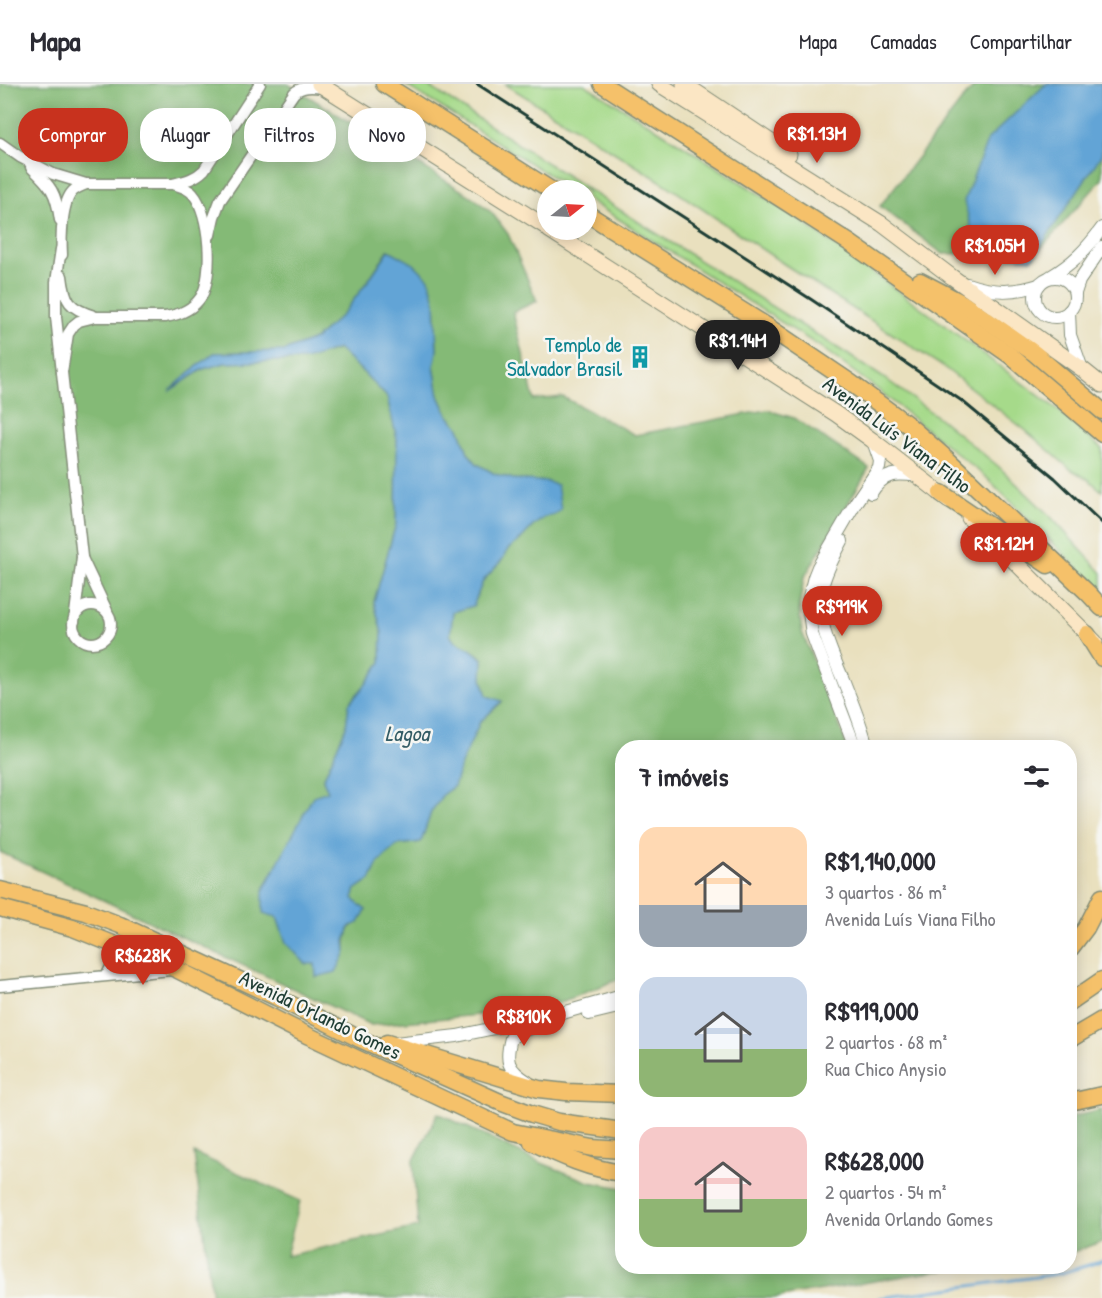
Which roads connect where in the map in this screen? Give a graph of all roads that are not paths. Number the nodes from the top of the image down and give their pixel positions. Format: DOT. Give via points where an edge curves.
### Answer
graph roads {
  1 [pos="260,84"];
  2 [pos="384,84"];
  3 [pos="602,84"];
  4 [pos="659,84"];
  5 [pos="684,84"];
  6 [pos="322,86"];
  7 [pos="0,143"];
  8 [pos="18,156"];
  9 [pos="25,162"];
  10 [pos="30,162"];
  11 [pos="537,181"];
  12 [pos="86,184"];
  13 [pos="173,184"];
  14 [pos="597,220"];
  15 [pos="537,222"];
  16 [pos="882,224"];
  17 [pos="1102,228"];
  18 [pos="62,230"];
  19 [pos="565,240"];
  20 [pos="209,241"];
  21 [pos="850,243"];
  22 [pos="1102,247"];
  23 [pos="61,249"];
  24 [pos="952,277"];
  25 [pos="1050,277"];
  26 [pos="1039,285"];
  27 [pos="1075,293"];
  28 [pos="1069,311"];
  29 [pos="95,317"];
  30 [pos="1082,369"];
  31 [pos="62,372"];
  32 [pos="1102,385"];
  33 [pos="1102,411"];
  34 [pos="1102,434"];
  35 [pos="872,440"];
  36 [pos="919,476"];
  37 [pos="941,493"];
  38 [pos="81,557"];
  39 [pos="1088,593"];
  40 [pos="1102,608"];
  41 [pos="108,613"];
  42 [pos="74,621"];
  43 [pos="1087,634"];
  44 [pos="1102,650"];
  45 [pos="1102,658"];
  46 [pos="852,740"];
  47 [pos="864,740"];
  48 [pos="0,890"];
  49 [pos="1102,897"];
  50 [pos="0,908"];
  51 [pos="1077,940"];
  52 [pos="114,944"];
  53 [pos="177,970"];
  54 [pos="107,975"];
  55 [pos="1102,980"];
  56 [pos="0,986"];
  57 [pos="1077,997"];
  58 [pos="615,998"];
  59 [pos="615,1008"];
  60 [pos="1102,1020"];
  61 [pos="1077,1035"];
  62 [pos="360,1039"];
  63 [pos="393,1044"];
  64 [pos="539,1089"];
  65 [pos="615,1094"];
  66 [pos="1102,1095"];
  67 [pos="1077,1100"];
  68 [pos="615,1130"];
  69 [pos="513,1132"];
  70 [pos="615,1150"];
  71 [pos="615,1172"];
  1 -- 13 [label="street" via="204,170"];
  2 -- 11 [label="main road"];
  3 -- 21 [label="main road"];
  4 -- 16 [label="main road"];
  5 -- 16 [label="main road" via="813,170"];
  6 -- 15 [label="main road, Avenida Luís Viana Filho"];
  6 -- 20 [label="street" via="294,93 220,201"];
  7 -- 8 [label="street"];
  9 -- 18 [label="street" via="52,190"];
  10 -- 12 [label="street"];
  12 -- 13 [label="street"];
  12 -- 18 [label="street" via="74,190 68,199"];
  13 -- 20 [label="street" via="196,197"];
  14 -- 39 [label="main road, Avenida Luís Viana Filho" via="765,325 908,425"];
  16 -- 24 [label="main road"];
  17 -- 25 [label="street" via="1083,253"];
  18 -- 23 [label="street"];
  19 -- 35 [label="main road, Avenida Luís Viana Filho"];
  20 -- 29 [label="street" via="206,284 200,298 187,310 165,317"];
  21 -- 33 [label="main road" via="962,303 1034,353"];
  21 -- 34 [label="main road" via="1011,356"];
  22 -- 27 [label="street"];
  23 -- 29 [label="street" via="66,299 74,308"];
  23 -- 31 [label="street" via="56,317"];
  24 -- 26 [label="street" via="998,291"];
  24 -- 30 [label="main road"];
  25 -- 26 [label="street"];
  25 -- 27 [label="street" via="1063,278"];
  26 -- 28 [label="street" via="1036,304 1044,314 1057,317"];
  27 -- 28 [label="street"];
  28 -- 30 [label="street" via="1070,335"];
  29 -- 31 [label="street" via="79,321 70,330"];
  30 -- 32 [label="main road"];
  31 -- 38 [label="street"];
  35 -- 36 [label="main road, Avenida Luís Viana Filho"];
  35 -- 46 [label="street" via="879,468 818,567 808,601 812,634"];
  36 -- 37 [label="main road, Avenida Luís Viana Filho"];
  36 -- 47 [label="street" via="897,474 877,484 836,551 823,586 825,631"];
  37 -- 39 [label="main road"];
  37 -- 43 [label="main road, Avenida Luís Viana Filho"];
  38 -- 41 [label="street"];
  38 -- 42 [label="street"];
  39 -- 40 [label="main road, Avenida Luís Viana Filho"];
  41 -- 42 [label="street" via="90,605 79,611"];
  41 -- 42 [label="street" via="110,631 96,643 79,638"];
  43 -- 44 [label="main road, Avenida Luís Viana Filho"];
  43 -- 45 [label="main road"];
  48 -- 62 [label="main road, Avenida Orlando Gomes" via="120,925"];
  49 -- 51 [label="main road"];
  50 -- 52 [label="main road, Avenida Orlando Gomes"];
  52 -- 53 [label="main road, Avenida Orlando Gomes"];
  52 -- 54 [label="street" via="113,963"];
  53 -- 54 [label="street"];
  53 -- 69 [label="main road, Avenida Orlando Gomes"];
  54 -- 56 [label="street"];
  55 -- 57 [label="main road"];
  58 -- 63 [label="street" via="457,1036"];
  59 -- 64 [label="street" via="548,1022 511,1038 509,1066"];
  60 -- 61 [label="main road"];
  62 -- 63 [label="main road"];
  62 -- 68 [label="main road, Avenida Orlando Gomes" via="532,1114"];
  63 -- 64 [label="main road"];
  64 -- 65 [label="main road"];
  66 -- 67 [label="main road"];
  69 -- 70 [label="main road, Avenida Orlando Gomes"];
  69 -- 71 [label="main road" via="565,1158"];
}
